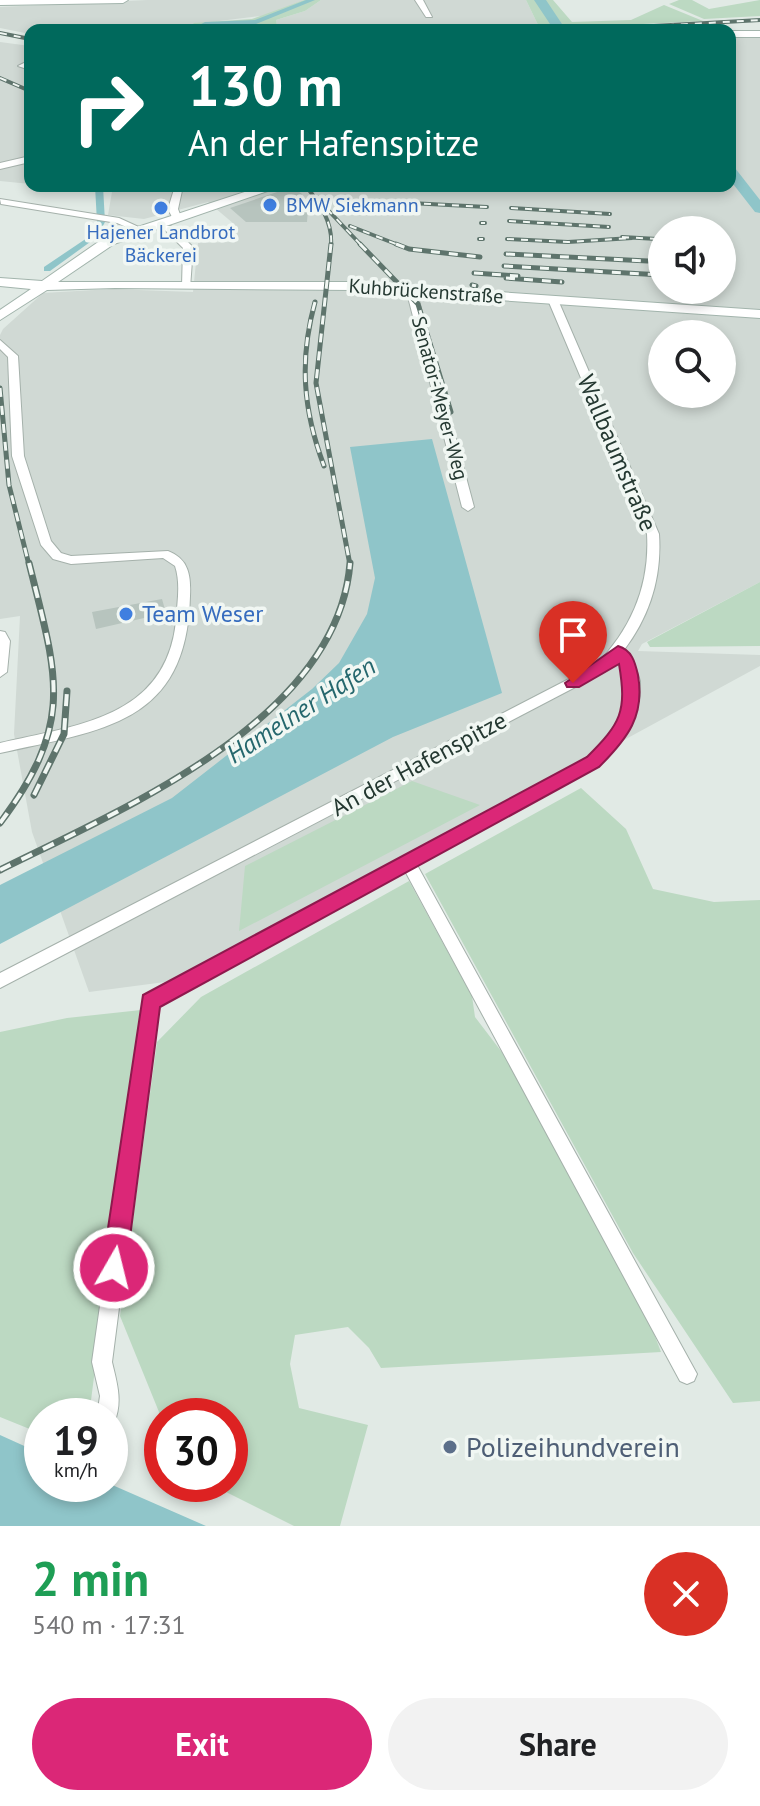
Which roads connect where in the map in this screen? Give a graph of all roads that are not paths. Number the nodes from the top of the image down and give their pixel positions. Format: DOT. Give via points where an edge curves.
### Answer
graph roads {
  1 [pos="123,0"];
  2 [pos="419,0"];
  3 [pos="0,4"];
  4 [pos="429,15"];
  5 [pos="736,34"];
  6 [pos="760,34"];
  7 [pos="24,160"];
  8 [pos="0,166"];
  9 [pos="177,192"];
  10 [pos="259,192"];
  11 [pos="1,201"];
  12 [pos="172,223"];
  13 [pos="138,229"];
  14 [pos="0,280"];
  15 [pos="45,284"];
  16 [pos="187,286"];
  17 [pos="415,290"];
  18 [pos="553,300"];
  19 [pos="6,312"];
  20 [pos="760,314"];
  21 [pos="0,343"];
  22 [pos="468,507"];
  23 [pos="0,635"];
  24 [pos="618,652"];
  25 [pos="0,672"];
  26 [pos="0,748"];
  27 [pos="409,864"];
  28 [pos="0,981"];
  29 [pos="687,1374"];
  30 [pos="110,1398"];
  1 -- 3 [label="street"];
  2 -- 4 [label="street"];
  5 -- 6 [label="street"];
  7 -- 8 [label="street"];
  9 -- 12 [label="street"];
  10 -- 12 [label="street"];
  11 -- 13 [label="street" via="110,219"];
  12 -- 13 [label="street"];
  12 -- 16 [label="street" via="188,247"];
  13 -- 15 [label="street" via="96,248"];
  14 -- 15 [label="street, Kuhbrückenstraße"];
  14 -- 19 [label="street" via="12,294"];
  15 -- 16 [label="street, Kuhbrückenstraße"];
  15 -- 19 [label="street"];
  16 -- 17 [label="street, Kuhbrückenstraße"];
  17 -- 18 [label="street, Kuhbrückenstraße"];
  17 -- 22 [label="street, Senator-Meyer-Weg"];
  18 -- 20 [label="street, Kuhbrückenstraße"];
  18 -- 24 [label="street, Wallbaumstraße" via="653,534 649,590"];
  21 -- 26 [label="street" via="13,356 18,456 45,542 57,556 71,560 176,557 184,579 184,630 178,656 165,676 132,710 81,731"];
  23 -- 25 [label="street"];
  24 -- 27 [label="street" via="627,662 632,694 629,718 618,737 576,774"];
  24 -- 28 [label="street, An der Hafenspitze" via="587,676"];
  27 -- 29 [label="street"];
  27 -- 30 [label="street" via="150,1002 102,1362"];
}
